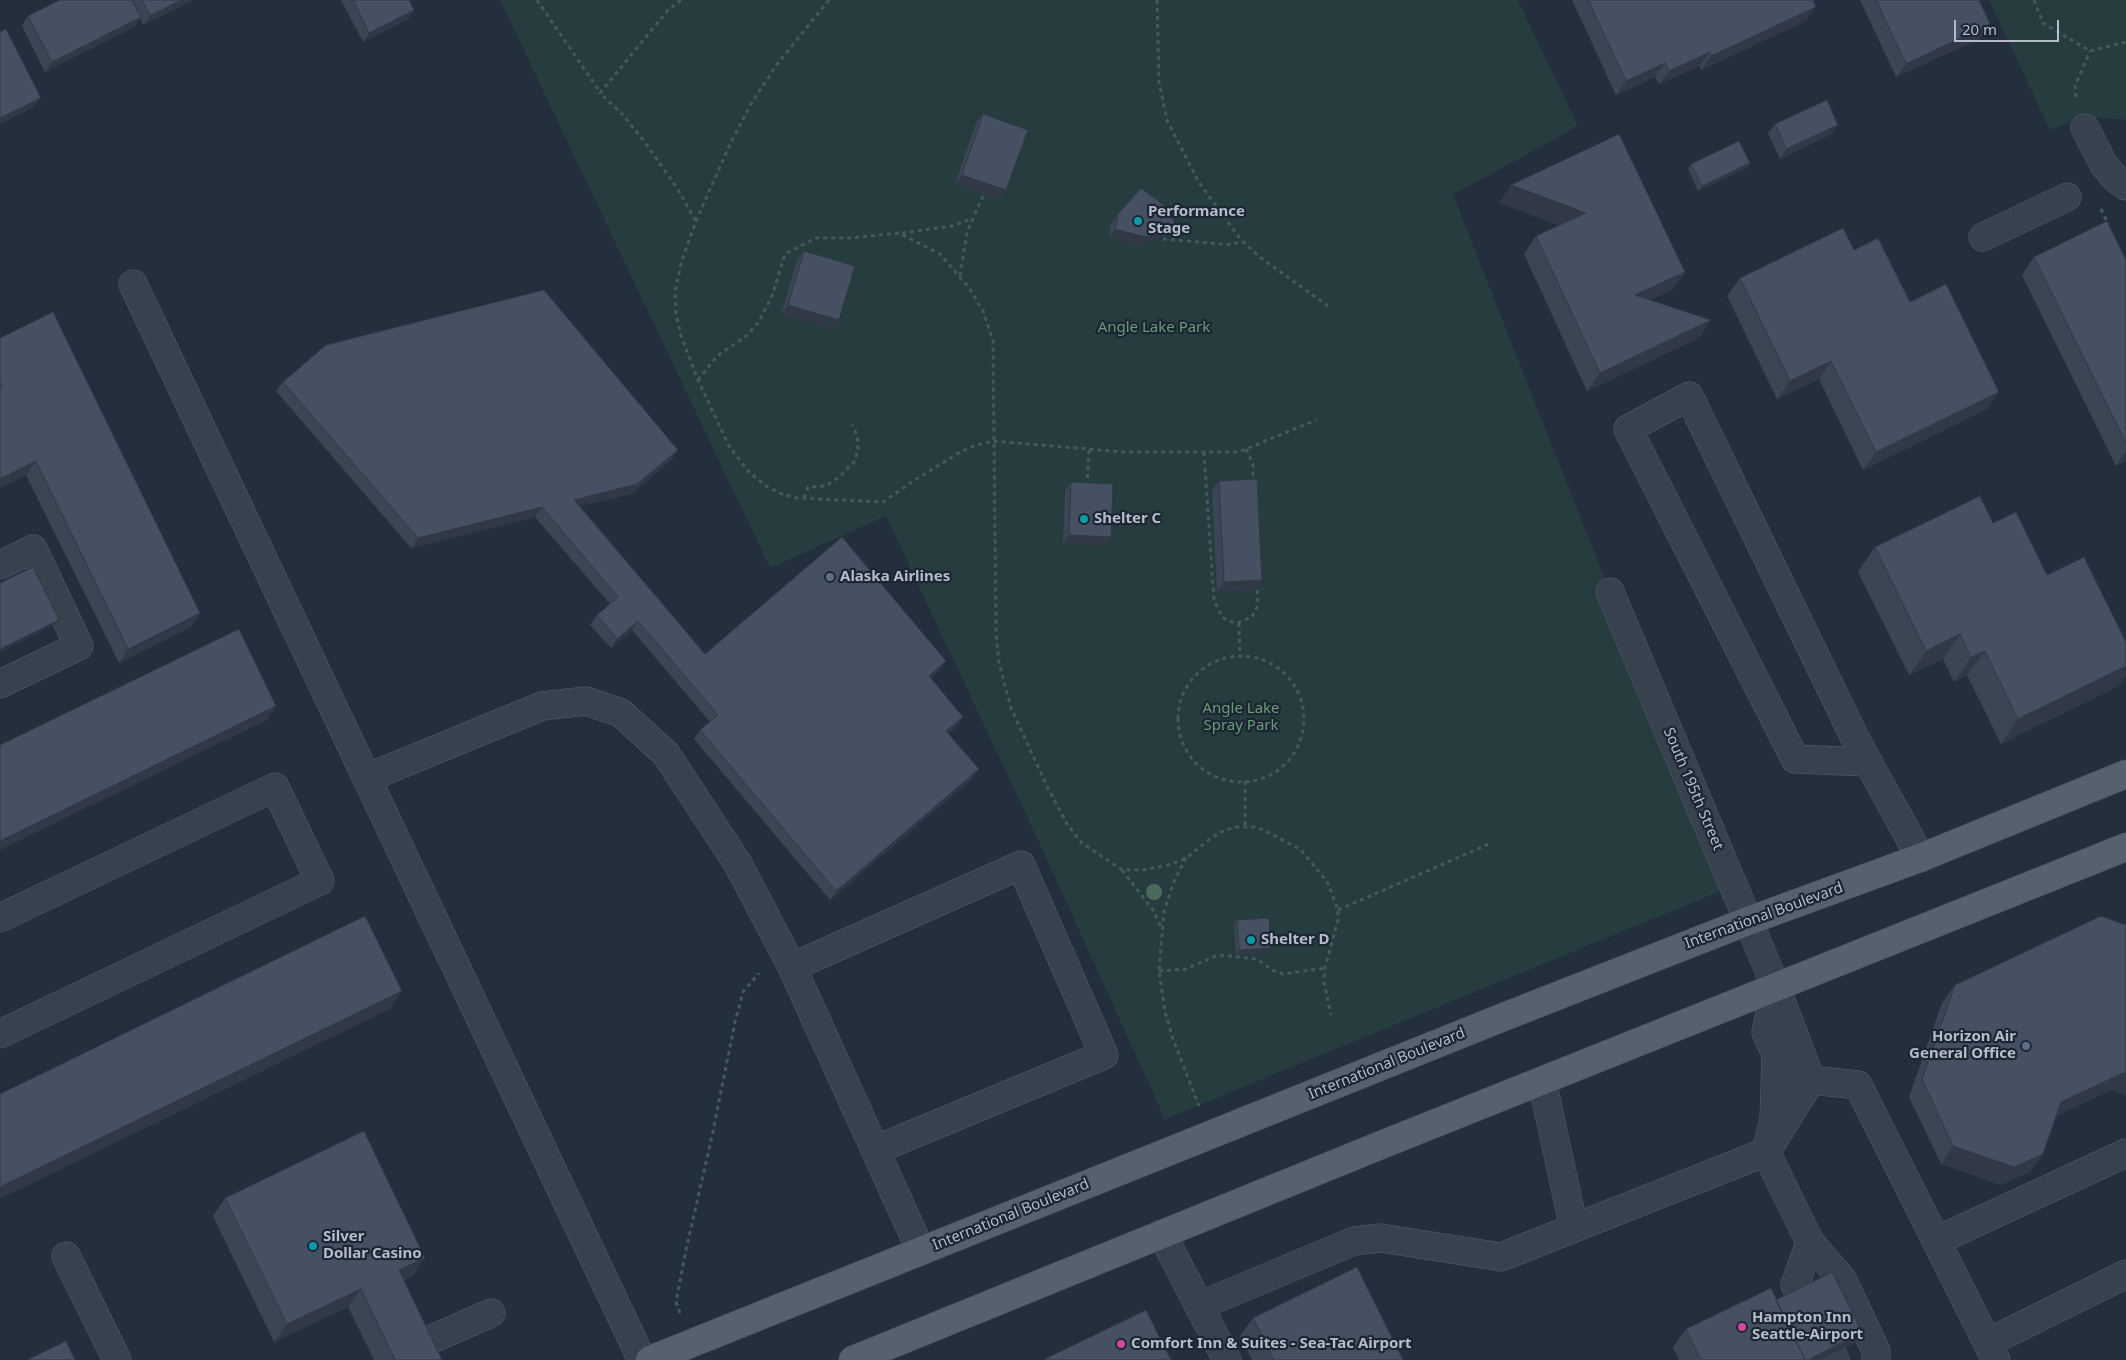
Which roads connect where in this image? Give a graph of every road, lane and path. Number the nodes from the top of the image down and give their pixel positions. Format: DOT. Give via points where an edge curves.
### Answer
graph roads {
  1 [pos="537,0"];
  2 [pos="681,0"];
  3 [pos="829,0"];
  4 [pos="1157,0"];
  5 [pos="2034,0"];
  6 [pos="2126,42"];
  7 [pos="2090,51"];
  8 [pos="600,93"];
  9 [pos="2080,116"];
  10 [pos="2126,186"];
  11 [pos="984,194"];
  12 [pos="2067,197"];
  13 [pos="972,219"];
  14 [pos="696,220"];
  15 [pos="899,233"];
  16 [pos="1983,237"];
  17 [pos="1163,239"];
  18 [pos="1241,240"];
  19 [pos="960,276"];
  20 [pos="133,284"];
  21 [pos="1328,306"];
  22 [pos="698,380"];
  23 [pos="1316,420"];
  24 [pos="852,424"];
  25 [pos="993,441"];
  26 [pos="1246,449"];
  27 [pos="1089,450"];
  28 [pos="1204,452"];
  29 [pos="1087,492"];
  30 [pos="1254,492"];
  31 [pos="804,498"];
  32 [pos="0,565"];
  33 [pos="1257,578"];
  34 [pos="1610,592"];
  35 [pos="1239,623"];
  36 [pos="1240,657"];
  37 [pos="0,684"];
  38 [pos="1868,762"];
  39 [pos="2126,774"];
  40 [pos="367,778"];
  41 [pos="1245,781"];
  42 [pos="1245,826"];
  43 [pos="1489,844"];
  44 [pos="2126,847"];
  45 [pos="1186,858"];
  46 [pos="1920,858"];
  47 [pos="1122,870"];
  48 [pos="1338,910"];
  49 [pos="0,918"];
  50 [pos="1748,921"];
  51 [pos="1161,928"];
  52 [pos="789,961"];
  53 [pos="1326,968"];
  54 [pos="1159,971"];
  55 [pos="1776,987"];
  56 [pos="1331,1015"];
  57 [pos="0,1034"];
  58 [pos="1776,1056"];
  59 [pos="1811,1080"];
  60 [pos="1542,1081"];
  61 [pos="1211,1135"];
  62 [pos="875,1150"];
  63 [pos="1766,1152"];
  64 [pos="2126,1153"];
  65 [pos="1574,1228"];
  66 [pos="1162,1234"];
  67 [pos="1936,1241"];
  68 [pos="1810,1242"];
  69 [pos="921,1251"];
  70 [pos="66,1256"];
  71 [pos="2126,1274"];
  72 [pos="1800,1294"];
  73 [pos="1199,1306"];
  74 [pos="490,1313"];
  75 [pos="692,1343"];
  76 [pos="414,1347"];
  77 [pos="1991,1352"];
  78 [pos="866,1358"];
  79 [pos="117,1360"];
  80 [pos="642,1360"];
  81 [pos="650,1360"];
  82 [pos="1227,1360"];
  83 [pos="1876,1360"];
  1 -- 8 [label="path"];
  2 -- 8 [label="path" via="668,10"];
  3 -- 14 [label="path" via="778,63 751,104"];
  4 -- 18 [label="path" via="1159,82 1167,120 1198,181"];
  5 -- 7 [label="path" via="2043,23"];
  6 -- 7 [label="path"];
  7 -- 9 [label="path" via="2075,86"];
  8 -- 14 [label="path" via="644,141"];
  9 -- 10 [label="street" via="2104,165"];
  11 -- 13 [label="path"];
  12 -- 16 [label="street"];
  13 -- 15 [label="path" via="952,226"];
  13 -- 19 [label="path"];
  14 -- 22 [label="path" via="681,262 675,293 681,336"];
  15 -- 19 [label="path" via="940,254"];
  15 -- 22 [label="path" via="816,238 785,254 772,296 758,323 745,337 717,356"];
  17 -- 18 [label="path" via="1233,245"];
  18 -- 21 [label="path"];
  19 -- 25 [label="path" via="983,311 993,341"];
  20 -- 40 [label="street"];
  22 -- 31 [label="path" via="730,446 748,471 782,494"];
  23 -- 26 [label="path"];
  24 -- 31 [label="path" via="857,435 855,460 825,486 808,487"];
  25 -- 27 [label="path"];
  25 -- 31 [label="path" via="960,452 884,502"];
  25 -- 47 [label="path" via="996,633 1004,686 1011,708 1067,824 1082,843"];
  26 -- 28 [label="path"];
  26 -- 30 [label="path" via="1253,464"];
  27 -- 28 [label="path"];
  27 -- 29 [label="path"];
  28 -- 35 [label="path" via="1214,600 1222,617"];
  32 -- 37 [label="street" via="33,549 79,646"];
  33 -- 35 [label="path" via="1256,612"];
  34 -- 50 [label="street, South 195th Street"];
  35 -- 36 [label="path"];
  36 -- 41 [label="path" via="1252,656 1272,664 1288,677 1299,695 1304,715 1302,736 1293,754 1279,769 1260,779"];
  36 -- 41 [label="path" via="1231,656 1211,663 1195,676 1183,693 1178,713 1179,734 1188,754 1202,769 1220,778"];
  38 -- 38 [label="street" via="1689,396 1628,429 1795,759"];
  38 -- 46 [label="street"];
  39 -- 46 [label="main road, International Boulevard"];
  40 -- 52 [label="street" via="542,706 586,701 621,713 666,754 738,864"];
  40 -- 80 [label="street"];
  41 -- 42 [label="path"];
  42 -- 45 [label="path" via="1225,830"];
  42 -- 48 [label="path" via="1264,830 1301,850 1328,883"];
  43 -- 48 [label="path"];
  44 -- 55 [label="main road"];
  45 -- 47 [label="path" via="1158,868"];
  45 -- 51 [label="path" via="1168,898"];
  46 -- 50 [label="main road, International Boulevard"];
  47 -- 51 [label="path" via="1153,910"];
  48 -- 53 [label="path"];
  49 -- 57 [label="street" via="275,787 320,881"];
  50 -- 55 [label="street, South 195th Street"];
  50 -- 61 [label="main road, International Boulevard"];
  51 -- 54 [label="path"];
  52 -- 62 [label="street"];
  52 -- 62 [label="street" via="1021,865 1104,1055"];
  52 -- 75 [label="path" via="764,966 742,992 676,1302"];
  53 -- 54 [label="path" via="1282,974 1257,959 1218,955 1186,969"];
  53 -- 56 [label="path" via="1324,982"];
  54 -- 61 [label="path" via="1173,1039"];
  55 -- 58 [label="street" via="1766,1032"];
  55 -- 59 [label="street, South 195th Street"];
  55 -- 60 [label="main road"];
  58 -- 59 [label="street" via="1786,1077 1794,1081"];
  58 -- 63 [label="street" via="1774,1120"];
  59 -- 63 [label="street"];
  59 -- 67 [label="street" via="1858,1085"];
  60 -- 65 [label="street"];
  60 -- 66 [label="main road"];
  61 -- 69 [label="main road, International Boulevard"];
  62 -- 69 [label="street"];
  63 -- 65 [label="street"];
  63 -- 68 [label="street"];
  64 -- 67 [label="street"];
  65 -- 73 [label="street" via="1501,1257 1381,1238 1354,1241"];
  66 -- 73 [label="street"];
  66 -- 78 [label="main road"];
  67 -- 77 [label="street"];
  68 -- 72 [label="street" via="1795,1285"];
  68 -- 83 [label="street" via="1842,1279 1876,1351"];
  69 -- 75 [label="main road, International Boulevard"];
  70 -- 79 [label="street"];
  71 -- 77 [label="street"];
  73 -- 82 [label="street"];
  74 -- 76 [label="street"];
  75 -- 81 [label="main road, International Boulevard"];
}
